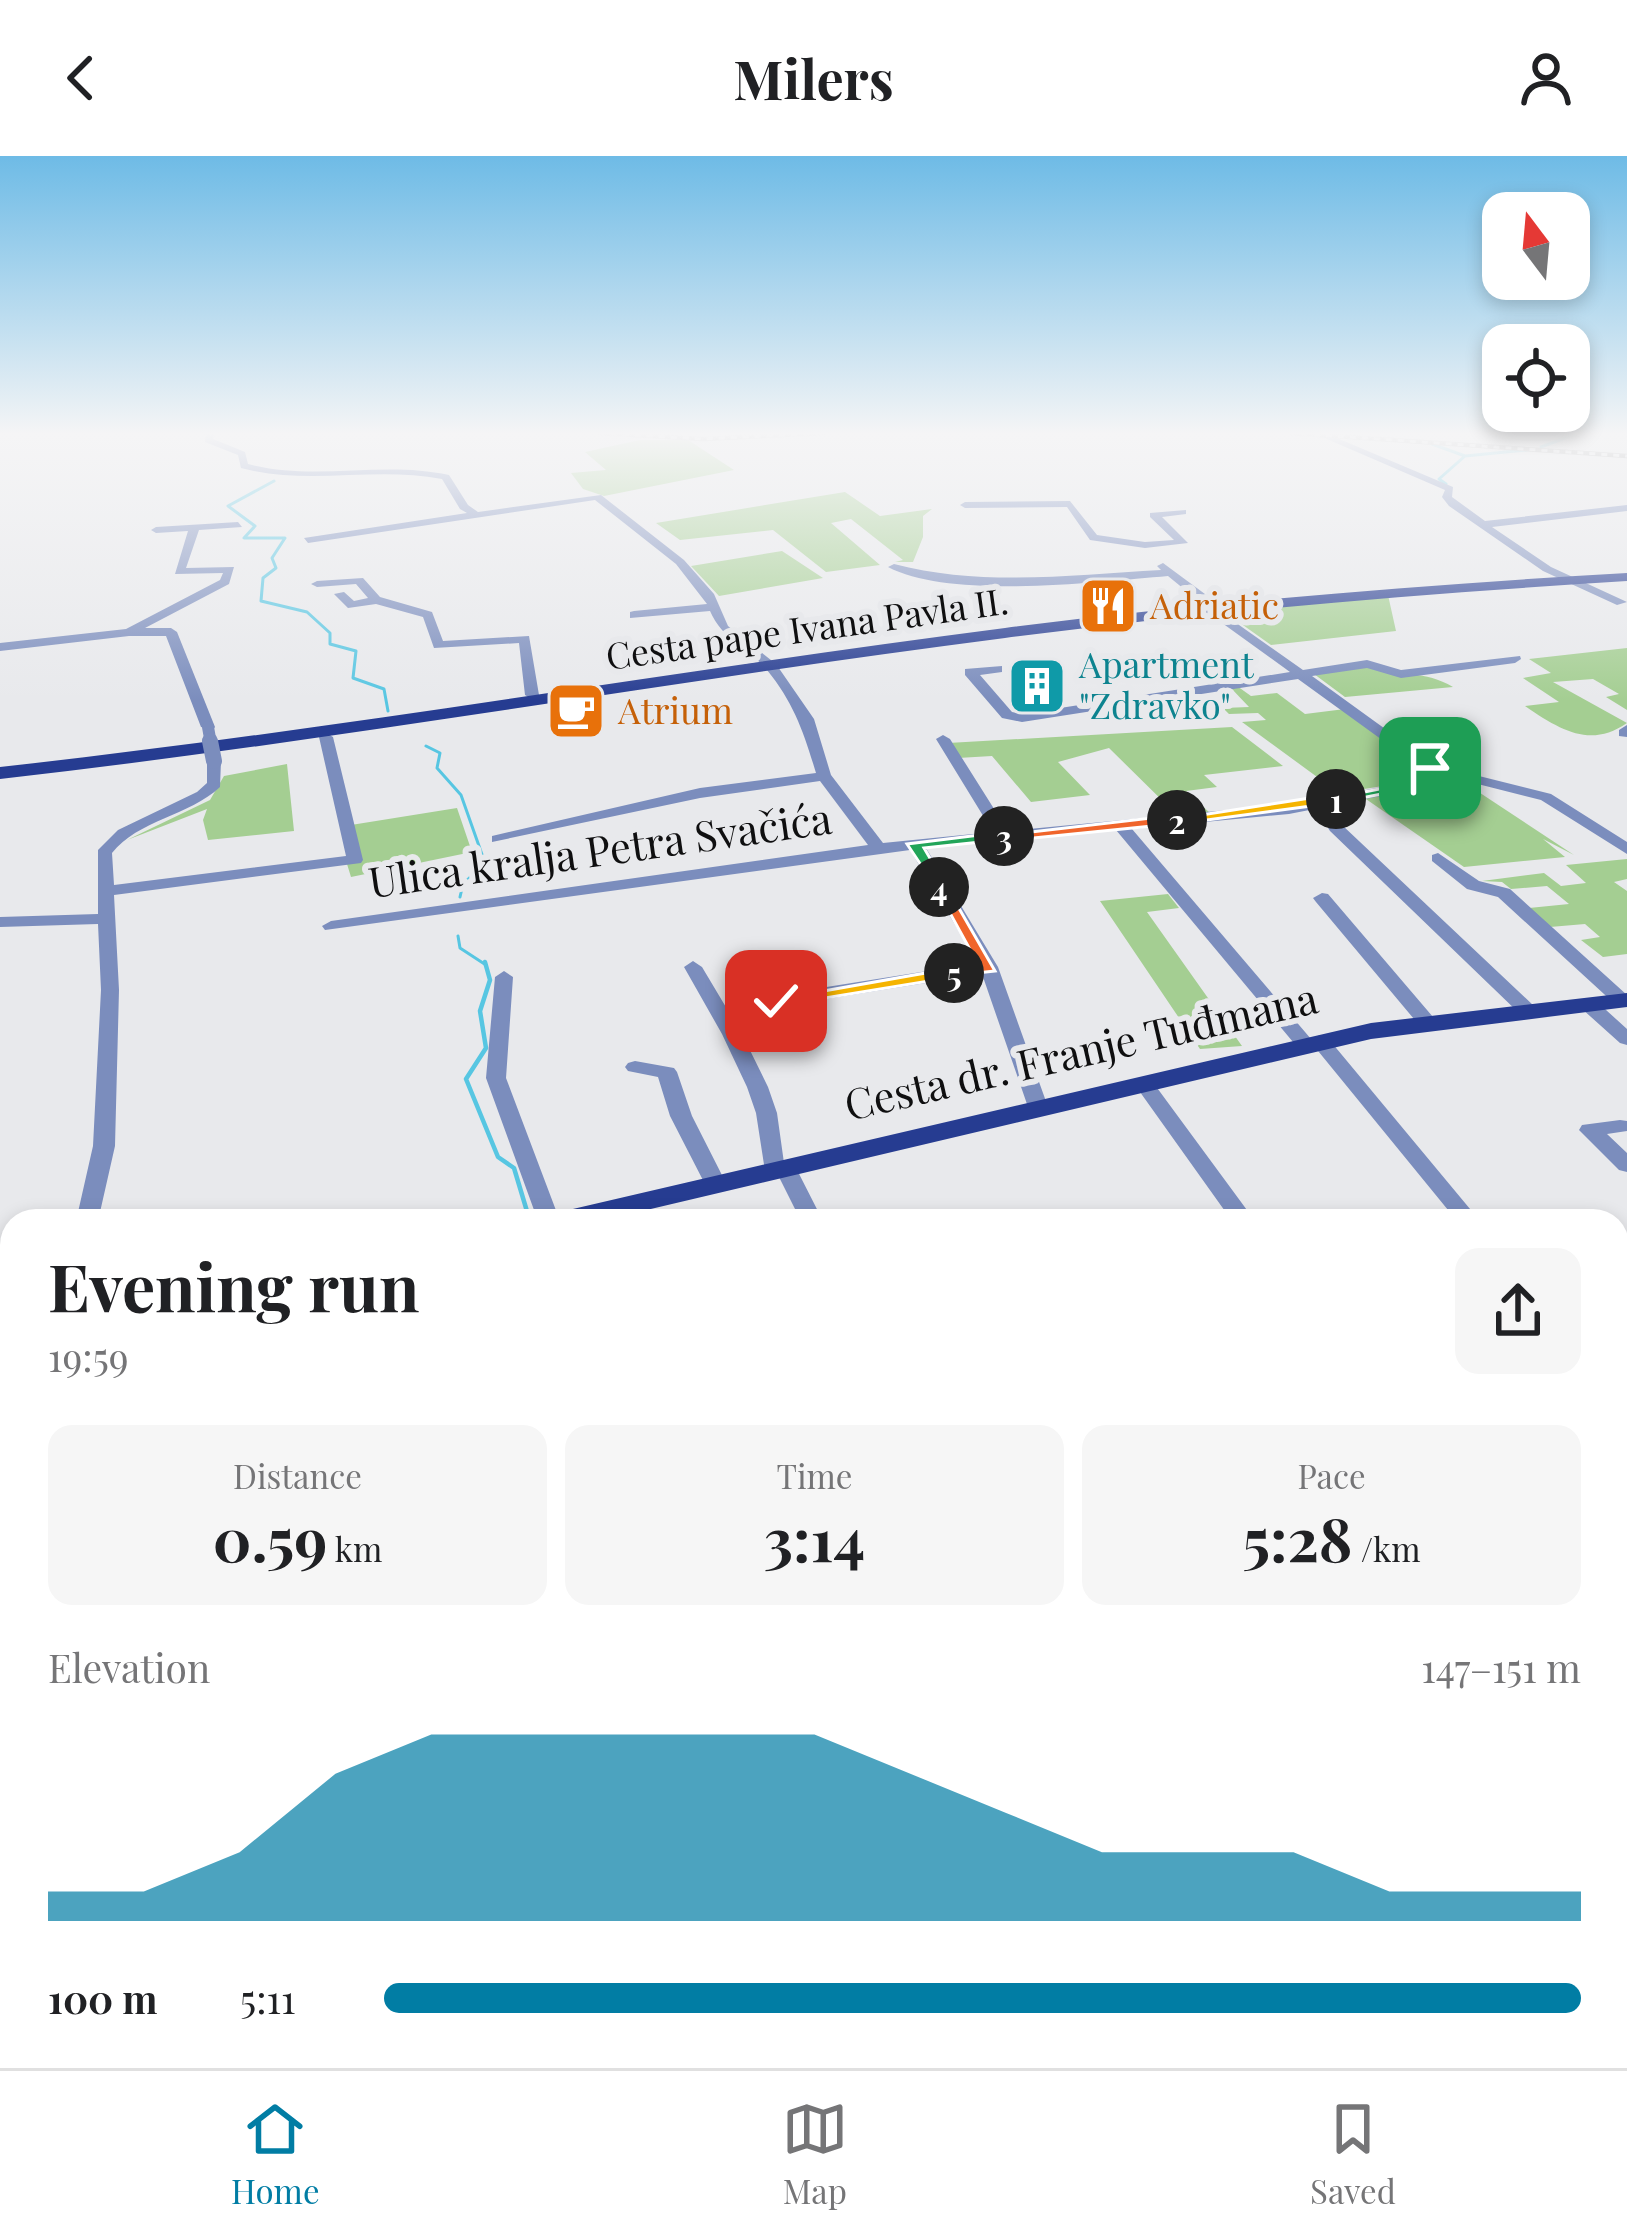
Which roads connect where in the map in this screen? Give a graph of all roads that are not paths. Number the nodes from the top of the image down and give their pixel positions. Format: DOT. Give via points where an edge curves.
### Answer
graph roads {
  1 [pos="422,522"];
  2 [pos="630,522"];
  3 [pos="1083,522"];
  4 [pos="1162,522"];
  5 [pos="1484,522"];
  6 [pos="1537,522"];
  7 [pos="1487,524"];
  8 [pos="238,525"];
  9 [pos="195,527"];
  10 [pos="156,530"];
  11 [pos="308,540"];
  12 [pos="1145,545"];
  13 [pos="894,567"];
  14 [pos="1167,573"];
  15 [pos="1625,573"];
  16 [pos="1563,575"];
  17 [pos="316,584"];
  18 [pos="1498,585"];
  19 [pos="340,594"];
  20 [pos="376,600"];
  21 [pos="1624,604"];
  22 [pos="714,607"];
  23 [pos="634,615"];
  24 [pos="129,632"];
  25 [pos="0,647"];
  26 [pos="1515,659"];
  27 [pos="768,664"];
  28 [pos="997,669"];
  29 [pos="1304,672"];
  30 [pos="532,694"];
  31 [pos="326,737"];
  32 [pos="943,739"];
  33 [pos="0,769"];
  34 [pos="824,776"];
  35 [pos="1456,778"];
  36 [pos="1120,825"];
  37 [pos="1336,828"];
  38 [pos="1003,836"];
  39 [pos="498,839"];
  40 [pos="915,844"];
  41 [pos="879,848"];
  42 [pos="1627,849"];
  43 [pos="1438,858"];
  44 [pos="108,892"];
  45 [pos="1322,898"];
  46 [pos="106,919"];
  47 [pos="0,922"];
  48 [pos="331,926"];
  49 [pos="693,967"];
  50 [pos="988,967"];
  51 [pos="504,976"];
  52 [pos="776,1001"];
  53 [pos="1625,1001"];
  54 [pos="1588,1004"];
  55 [pos="1527,1010"];
  56 [pos="1426,1021"];
  57 [pos="1627,1039"];
  58 [pos="1312,1043"];
  59 [pos="635,1067"];
  60 [pos="1145,1085"];
  61 [pos="1038,1107"];
  62 [pos="1620,1126"];
  63 [pos="1627,1165"];
  64 [pos="781,1170"];
  65 [pos="716,1185"];
  66 [pos="90,1209"];
  67 [pos="545,1209"];
  68 [pos="612,1209"];
  69 [pos="805,1209"];
  70 [pos="1235,1209"];
  71 [pos="1458,1209"];
  1 -- 11 [label="street"];
  2 -- 22 [label="street" via="680,562"];
  3 -- 12 [label="street" via="1094,538"];
  4 -- 12 [label="street" via="1184,543"];
  5 -- 7 [label="street"];
  6 -- 7 [label="street"];
  7 -- 16 [label="street"];
  8 -- 9 [label="street"];
  9 -- 10 [label="street"];
  9 -- 24 [label="street" via="179,572 230,569 225,582"];
  12 -- 14 [label="street"];
  13 -- 14 [label="street" via="952,578"];
  14 -- 29 [label="street"];
  15 -- 16 [label="main road, Cesta pape Ivana Pavla II."];
  15 -- 16 [label="main road"];
  16 -- 18 [label="main road"];
  16 -- 18 [label="main road, Cesta pape Ivana Pavla II."];
  16 -- 21 [label="street"];
  16 -- 27 [label="main road, Cesta pape Ivana Pavla II." via="1162,608"];
  17 -- 20 [label="street" via="359,580"];
  18 -- 27 [label="main road, Cesta pape Ivana Pavla II." via="1172,613"];
  19 -- 20 [label="street" via="352,605"];
  20 -- 30 [label="street" via="428,615 438,645 525,639"];
  22 -- 23 [label="street"];
  22 -- 27 [label="street" via="723,628"];
  24 -- 25 [label="street"];
  24 -- 44 [label="street, bridge" via="170,632 208,727 214,784 108,844"];
  26 -- 29 [label="street" via="1401,674 1367,664"];
  27 -- 30 [label="main road, Cesta pape Ivana Pavla II."];
  27 -- 33 [label="main road, Cesta pape Ivana Pavla II." via="233,745"];
  27 -- 34 [label="street" via="807,719"];
  28 -- 29 [label="street" via="970,672 1007,716 1022,718"];
  29 -- 35 [label="street" via="1430,768"];
  30 -- 33 [label="main road, Cesta pape Ivana Pavla II."];
  31 -- 44 [label="street" via="356,860"];
  32 -- 38 [label="street"];
  34 -- 39 [label="street" via="700,793"];
  34 -- 41 [label="street"];
  35 -- 36 [label="street" via="1288,809"];
  35 -- 42 [label="street" via="1546,797"];
  36 -- 38 [label="street"];
  36 -- 58 [label="street"];
  37 -- 55 [label="street"];
  38 -- 40 [label="street"];
  40 -- 41 [label="street, Ulica kralja Petra Svačića"];
  40 -- 50 [label="street"];
  41 -- 48 [label="street, Ulica kralja Petra Svačića"];
  43 -- 53 [label="street" via="1465,880 1504,893"];
  44 -- 46 [label="street"];
  45 -- 56 [label="street"];
  46 -- 47 [label="street"];
  46 -- 66 [label="street" via="104,1146"];
  49 -- 64 [label="street" via="721,1004 765,1108 764,1141"];
  50 -- 52 [label="street"];
  50 -- 61 [label="street"];
  51 -- 67 [label="street" via="496,1078"];
  53 -- 54 [label="main road, Cesta dr. Franje Tuđmana"];
  54 -- 55 [label="main road, Cesta dr. Franje Tuđmana"];
  54 -- 57 [label="street"];
  55 -- 56 [label="main road, Cesta dr. Franje Tuđmana"];
  56 -- 58 [label="main road, Cesta dr. Franje Tuđmana"];
  58 -- 60 [label="main road, Cesta dr. Franje Tuđmana"];
  58 -- 71 [label="street"];
  59 -- 65 [label="street" via="667,1072"];
  60 -- 61 [label="main road, Cesta dr. Franje Tuđmana"];
  60 -- 70 [label="street"];
  61 -- 64 [label="main road, Cesta dr. Franje Tuđmana"];
  62 -- 63 [label="street" via="1590,1130"];
  64 -- 65 [label="main road, Cesta dr. Franje Tuđmana"];
  64 -- 69 [label="street"];
  65 -- 68 [label="main road, Cesta dr. Franje Tuđmana"];
}
